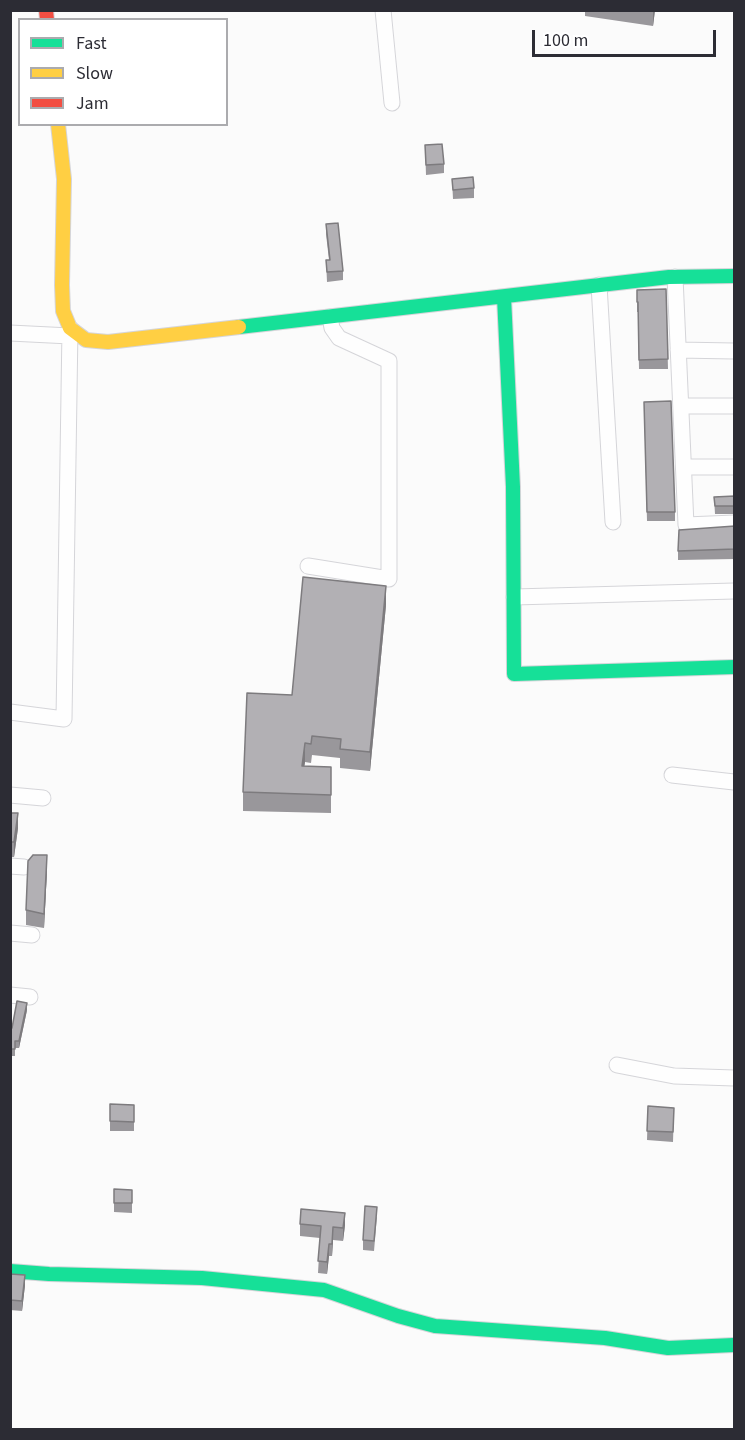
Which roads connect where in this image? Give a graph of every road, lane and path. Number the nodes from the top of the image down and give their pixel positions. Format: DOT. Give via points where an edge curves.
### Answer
graph roads {
  1 [pos="383,10"];
  2 [pos="392,103"];
  3 [pos="58,126"];
  4 [pos="735,276"];
  5 [pos="675,277"];
  6 [pos="599,285"];
  7 [pos="504,297"];
  8 [pos="330,317"];
  9 [pos="70,332"];
  10 [pos="10,333"];
  11 [pos="678,350"];
  12 [pos="735,351"];
  13 [pos="681,406"];
  14 [pos="735,406"];
  15 [pos="684,467"];
  16 [pos="735,467"];
  17 [pos="613,522"];
  18 [pos="735,523"];
  19 [pos="308,566"];
  20 [pos="735,591"];
  21 [pos="514,597"];
  22 [pos="735,667"];
  23 [pos="10,712"];
  24 [pos="672,775"];
  25 [pos="735,782"];
  26 [pos="10,795"];
  27 [pos="43,798"];
  28 [pos="10,933"];
  29 [pos="32,935"];
  30 [pos="10,995"];
  31 [pos="30,997"];
  32 [pos="617,1065"];
  33 [pos="735,1078"];
  34 [pos="10,1271"];
  35 [pos="735,1345"];
  1 -- 2 [label="street"];
  3 -- 9 [label="street" via="64,179 63,311"];
  4 -- 5 [label="street"];
  5 -- 6 [label="street"];
  5 -- 11 [label="street"];
  6 -- 7 [label="street"];
  6 -- 17 [label="street"];
  7 -- 8 [label="street"];
  7 -- 21 [label="street"];
  8 -- 9 [label="street" via="108,342 86,340"];
  8 -- 19 [label="street" via="339,338 389,361 389,579"];
  9 -- 10 [label="street"];
  9 -- 23 [label="street" via="64,719"];
  11 -- 12 [label="street"];
  11 -- 13 [label="street"];
  13 -- 14 [label="street"];
  13 -- 15 [label="street"];
  15 -- 16 [label="street"];
  15 -- 18 [label="street" via="686,525"];
  20 -- 21 [label="street"];
  21 -- 22 [label="street" via="514,674"];
  24 -- 25 [label="street"];
  26 -- 27 [label="street"];
  28 -- 29 [label="street"];
  30 -- 31 [label="street"];
  32 -- 33 [label="street" via="674,1076"];
  34 -- 35 [label="street" via="202,1278 313,1288 435,1326 605,1338 668,1348"];
}
